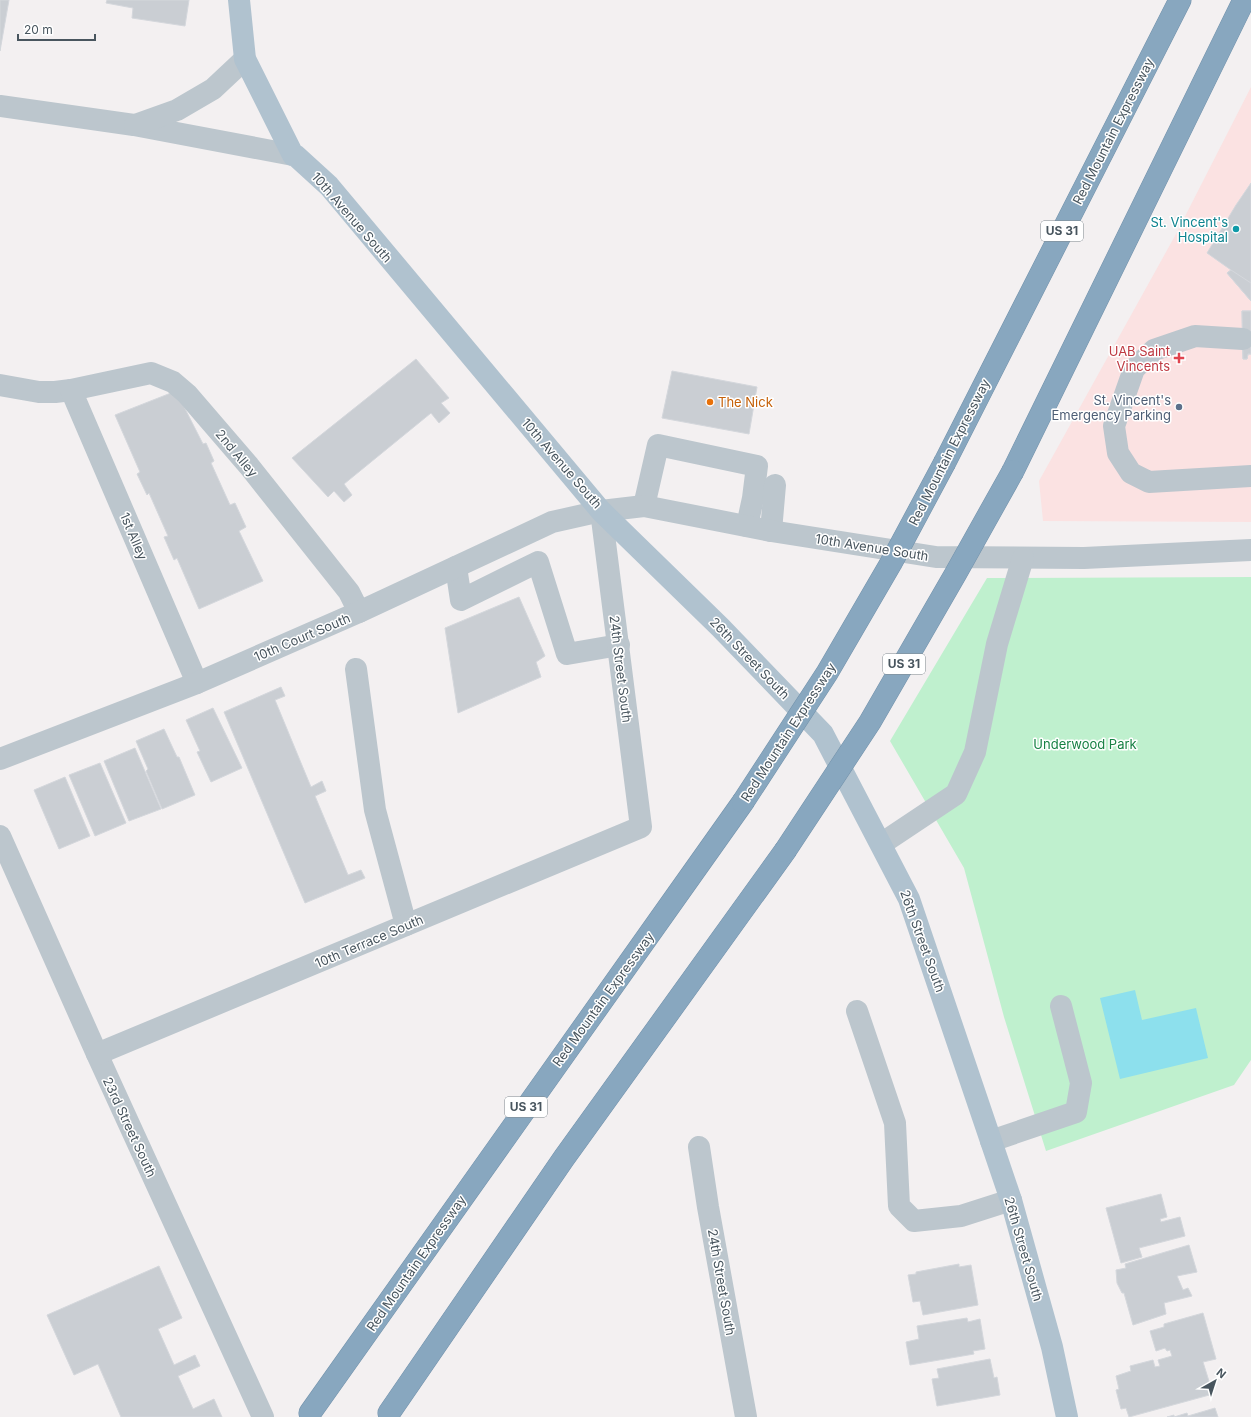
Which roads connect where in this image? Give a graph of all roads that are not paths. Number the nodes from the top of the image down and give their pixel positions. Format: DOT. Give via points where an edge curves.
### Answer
graph roads {
  1 [pos="238,0"];
  2 [pos="1180,0"];
  3 [pos="1244,0"];
  4 [pos="245,58"];
  5 [pos="0,106"];
  6 [pos="134,125"];
  7 [pos="293,154"];
  8 [pos="1243,340"];
  9 [pos="0,385"];
  10 [pos="71,390"];
  11 [pos="1251,476"];
  12 [pos="775,485"];
  13 [pos="644,506"];
  14 [pos="600,511"];
  15 [pos="746,526"];
  16 [pos="771,531"];
  17 [pos="529,533"];
  18 [pos="1251,550"];
  19 [pos="1023,558"];
  20 [pos="538,562"];
  21 [pos="456,567"];
  22 [pos="359,612"];
  23 [pos="619,645"];
  24 [pos="356,669"];
  25 [pos="197,682"];
  26 [pos="0,759"];
  27 [pos="641,827"];
  28 [pos="0,836"];
  29 [pos="881,844"];
  30 [pos="406,925"];
  31 [pos="1061,1006"];
  32 [pos="857,1011"];
  33 [pos="96,1054"];
  34 [pos="991,1141"];
  35 [pos="700,1147"];
  36 [pos="1011,1200"];
  37 [pos="310,1412"];
  38 [pos="389,1413"];
  39 [pos="263,1417"];
  40 [pos="746,1417"];
  41 [pos="1067,1417"];
  1 -- 4 [label="main road"];
  2 -- 37 [label="highway, Red Mountain Expressway / US 31, bridge" via="945,462 891,563 826,673 743,802"];
  3 -- 38 [label="highway, US 31, bridge" via="1013,471 870,722 785,851 564,1158"];
  4 -- 6 [label="street" via="214,89 177,110"];
  4 -- 7 [label="main road"];
  5 -- 6 [label="street"];
  6 -- 7 [label="street"];
  7 -- 14 [label="main road, 10th Avenue South" via="329,186"];
  8 -- 11 [label="street" via="1195,336 1154,350 1134,369 1114,426 1118,453 1131,473 1149,482"];
  9 -- 10 [label="street, 2nd Alley" via="39,392"];
  10 -- 22 [label="street, 2nd Alley" via="151,374 172,382 186,394 249,466 348,592"];
  10 -- 25 [label="street, 1st Alley"];
  12 -- 16 [label="street"];
  13 -- 14 [label="street, 10th Avenue South"];
  13 -- 15 [label="street, 10th Avenue South"];
  13 -- 15 [label="street" via="658,445 757,466"];
  14 -- 17 [label="street, 10th Court South" via="552,522"];
  14 -- 23 [label="street, 24th Street South"];
  14 -- 29 [label="main road, 26th Street South" via="720,627 823,734"];
  15 -- 16 [label="street, 10th Avenue South"];
  16 -- 19 [label="street, 10th Avenue South" via="936,557"];
  17 -- 20 [label="street"];
  17 -- 21 [label="street, 10th Court South"];
  18 -- 19 [label="street, 10th Avenue South" via="1084,558"];
  19 -- 29 [label="street" via="997,644 975,752 956,794"];
  20 -- 21 [label="street" via="461,600"];
  20 -- 23 [label="street" via="567,654"];
  21 -- 22 [label="street, 10th Court South"];
  22 -- 25 [label="street, 10th Court South"];
  23 -- 27 [label="street, 24th Street South"];
  24 -- 30 [label="street" via="375,810"];
  25 -- 26 [label="street, 10th Court South"];
  27 -- 30 [label="street, 10th Terrace South"];
  28 -- 33 [label="street, 23rd Street South"];
  29 -- 34 [label="main road, 26th Street South" via="910,898"];
  30 -- 33 [label="street, 10th Terrace South"];
  31 -- 34 [label="street" via="1081,1083 1076,1112"];
  32 -- 36 [label="street" via="895,1123 899,1206 914,1221 961,1216"];
  33 -- 39 [label="street, 23rd Street South"];
  34 -- 36 [label="main road, 26th Street South"];
  35 -- 40 [label="street, 24th Street South" via="708,1207"];
  36 -- 41 [label="main road, 26th Street South" via="1052,1347"];
}
